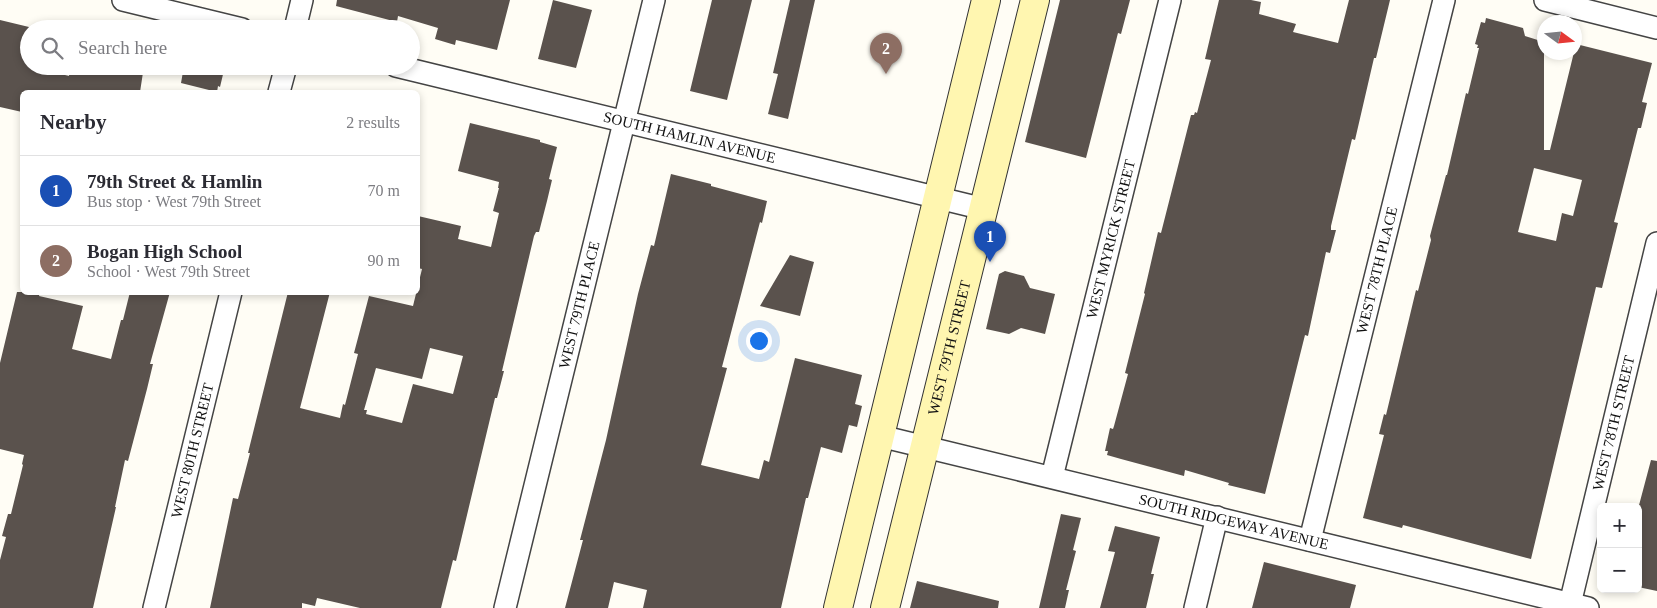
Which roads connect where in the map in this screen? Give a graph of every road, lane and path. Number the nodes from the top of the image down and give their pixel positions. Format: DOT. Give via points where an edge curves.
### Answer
graph roads {
  1 [pos="123,0"];
  2 [pos="302,0"];
  3 [pos="654,0"];
  4 [pos="986,0"];
  5 [pos="1035,0"];
  6 [pos="1170,0"];
  7 [pos="1444,0"];
  8 [pos="1544,0"];
  9 [pos="205,20"];
  10 [pos="297,20"];
  11 [pos="1657,28"];
  12 [pos="420,72"];
  13 [pos="284,75"];
  14 [pos="280,90"];
  15 [pos="624,121"];
  16 [pos="938,198"];
  17 [pos="984,208"];
  18 [pos="1657,243"];
  19 [pos="229,295"];
  20 [pos="880,436"];
  21 [pos="924,446"];
  22 [pos="1052,477"];
  23 [pos="1217,517"];
  24 [pos="1310,540"];
  25 [pos="1523,600"];
  26 [pos="1579,606"];
  27 [pos="154,608"];
  28 [pos="505,608"];
  29 [pos="838,608"];
  30 [pos="885,608"];
  31 [pos="1195,608"];
  1 -- 9 [label="street"];
  2 -- 10 [label="street"];
  3 -- 15 [label="street, WEST 79TH PLACE"];
  4 -- 16 [label="main road"];
  5 -- 17 [label="main road, WEST 79TH STREET"];
  6 -- 22 [label="street, WEST MYRICK STREET"];
  7 -- 24 [label="street, WEST 78TH PLACE"];
  8 -- 11 [label="street"];
  12 -- 15 [label="street, SOUTH HAMLIN AVENUE"];
  13 -- 14 [label="street"];
  15 -- 16 [label="street, SOUTH HAMLIN AVENUE"];
  15 -- 28 [label="street, WEST 79TH PLACE"];
  16 -- 17 [label="street, SOUTH HAMLIN AVENUE"];
  16 -- 20 [label="main road"];
  17 -- 21 [label="main road, WEST 79TH STREET"];
  18 -- 26 [label="street, WEST 78TH STREET"];
  19 -- 27 [label="street, WEST 80TH STREET"];
  20 -- 21 [label="street, SOUTH RIDGEWAY AVENUE"];
  20 -- 29 [label="main road"];
  21 -- 22 [label="street, SOUTH RIDGEWAY AVENUE"];
  21 -- 30 [label="main road, WEST 79TH STREET"];
  22 -- 23 [label="street, SOUTH RIDGEWAY AVENUE"];
  23 -- 24 [label="street, SOUTH RIDGEWAY AVENUE"];
  23 -- 31 [label="street"];
  24 -- 25 [label="street, SOUTH RIDGEWAY AVENUE"];
  25 -- 26 [label="street, SOUTH RIDGEWAY AVENUE"];
}
